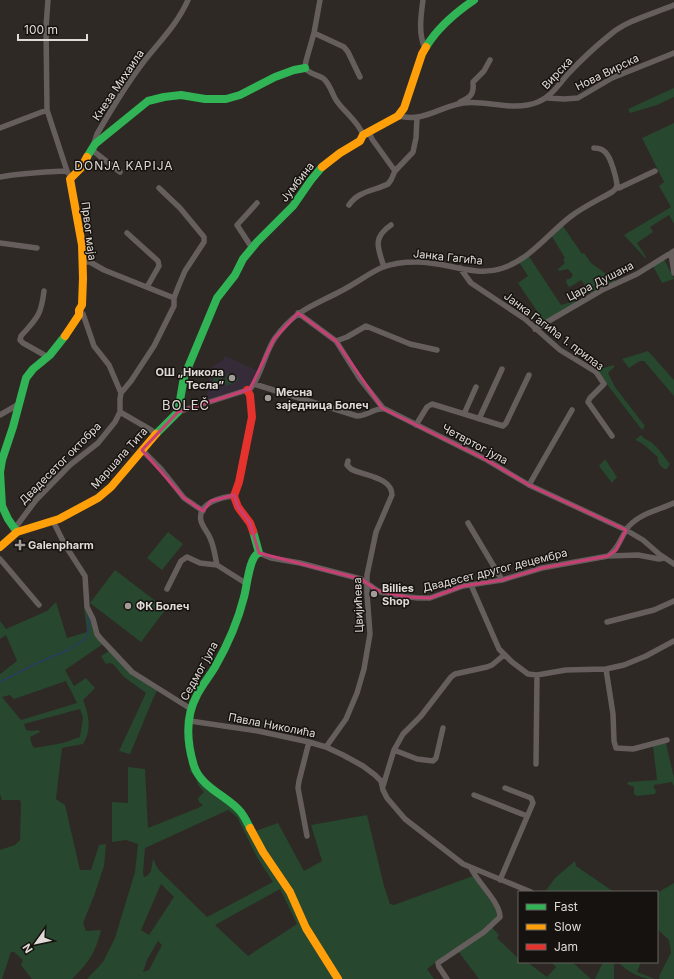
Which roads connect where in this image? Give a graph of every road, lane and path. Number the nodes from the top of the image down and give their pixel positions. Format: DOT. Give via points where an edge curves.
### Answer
graph roads {
  1 [pos="48,0"];
  2 [pos="188,0"];
  3 [pos="320,0"];
  4 [pos="423,0"];
  5 [pos="474,0"];
  6 [pos="674,5"];
  7 [pos="314,34"];
  8 [pos="425,48"];
  9 [pos="674,53"];
  10 [pos="490,60"];
  11 [pos="305,68"];
  12 [pos="360,77"];
  13 [pos="547,98"];
  14 [pos="456,105"];
  15 [pos="47,110"];
  16 [pos="398,116"];
  17 [pos="417,117"];
  18 [pos="0,128"];
  19 [pos="366,133"];
  20 [pos="93,147"];
  21 [pos="594,148"];
  22 [pos="395,171"];
  23 [pos="655,171"];
  24 [pos="120,172"];
  25 [pos="69,175"];
  26 [pos="0,177"];
  27 [pos="159,188"];
  28 [pos="616,188"];
  29 [pos="257,203"];
  30 [pos="349,205"];
  31 [pos="391,225"];
  32 [pos="127,233"];
  33 [pos="0,245"];
  34 [pos="37,248"];
  35 [pos="252,248"];
  36 [pos="672,252"];
  37 [pos="82,262"];
  38 [pos="384,267"];
  39 [pos="460,268"];
  40 [pos="674,272"];
  41 [pos="147,287"];
  42 [pos="44,291"];
  43 [pos="174,298"];
  44 [pos="79,310"];
  45 [pos="298,313"];
  46 [pos="535,329"];
  47 [pos="336,341"];
  48 [pos="437,350"];
  49 [pos="48,357"];
  50 [pos="502,369"];
  51 [pos="529,375"];
  52 [pos="254,384"];
  53 [pos="476,387"];
  54 [pos="247,390"];
  55 [pos="122,393"];
  56 [pos="19,404"];
  57 [pos="382,408"];
  58 [pos="572,410"];
  59 [pos="120,412"];
  60 [pos="178,412"];
  61 [pos="464,414"];
  62 [pos="0,415"];
  63 [pos="478,418"];
  64 [pos="416,425"];
  65 [pos="156,434"];
  66 [pos="612,436"];
  67 [pos="142,450"];
  68 [pos="348,461"];
  69 [pos="529,485"];
  70 [pos="234,496"];
  71 [pos="674,503"];
  72 [pos="203,512"];
  73 [pos="53,522"];
  74 [pos="468,523"];
  75 [pos="16,530"];
  76 [pos="626,530"];
  77 [pos="0,547"];
  78 [pos="259,553"];
  79 [pos="608,556"];
  80 [pos="664,558"];
  81 [pos="0,559"];
  82 [pos="674,564"];
  83 [pos="217,565"];
  84 [pos="502,580"];
  85 [pos="366,582"];
  86 [pos="247,584"];
  87 [pos="471,585"];
  88 [pos="167,589"];
  89 [pos="674,601"];
  90 [pos="39,605"];
  91 [pos="607,622"];
  92 [pos="674,641"];
  93 [pos="504,655"];
  94 [pos="606,669"];
  95 [pos="537,675"];
  96 [pos="190,709"];
  97 [pos="190,721"];
  98 [pos="443,728"];
  99 [pos="667,740"];
  100 [pos="309,742"];
  101 [pos="326,747"];
  102 [pos="394,750"];
  103 [pos="536,764"];
  104 [pos="383,786"];
  105 [pos="505,788"];
  106 [pos="474,795"];
  107 [pos="527,816"];
  108 [pos="307,836"];
  109 [pos="471,868"];
  110 [pos="500,880"];
  111 [pos="528,891"];
  112 [pos="338,979"];
  113 [pos="447,979"];
  1 -- 15 [label="street"];
  2 -- 20 [label="street, Кнеза Михаила" via="179,18 123,92 97,134"];
  3 -- 7 [label="street"];
  4 -- 8 [label="street" via="421,31"];
  5 -- 8 [label="street" via="445,22"];
  6 -- 13 [label="street, Вирска" via="629,23 611,34 576,66"];
  7 -- 11 [label="street"];
  7 -- 12 [label="street" via="344,47"];
  8 -- 16 [label="street" via="404,108"];
  9 -- 13 [label="street, Нова Вирска" via="612,78 578,98"];
  10 -- 14 [label="street" via="473,82 474,89 471,95"];
  11 -- 19 [label="street" via="310,73 322,77 340,105"];
  11 -- 20 [label="street" via="275,77 240,95 226,99 182,95 148,101"];
  13 -- 14 [label="street, Вирска" via="534,104 520,106 470,103"];
  14 -- 17 [label="street, Вирска"];
  15 -- 18 [label="street"];
  15 -- 25 [label="street"];
  16 -- 17 [label="street, Вирска"];
  16 -- 19 [label="street, Јумбина"];
  17 -- 22 [label="street" via="413,152"];
  19 -- 22 [label="street"];
  19 -- 35 [label="street, Јумбина" via="316,173 293,206"];
  20 -- 24 [label="street"];
  20 -- 25 [label="street" via="81,168"];
  21 -- 28 [label="street" via="599,148 607,154"];
  22 -- 30 [label="street" via="388,184 360,194"];
  23 -- 28 [label="street, Јанка Гагића"];
  25 -- 26 [label="street" via="19,174"];
  25 -- 37 [label="street, Првог маја" via="82,245"];
  27 -- 43 [label="street, Двадесетог октобра" via="180,208 205,240 185,271"];
  28 -- 39 [label="street, Јанка Гагића" via="571,216 512,265 485,272"];
  29 -- 35 [label="street" via="237,226"];
  31 -- 38 [label="street" via="383,231 378,246"];
  32 -- 41 [label="street" via="158,261 159,266"];
  33 -- 34 [label="street"];
  35 -- 60 [label="street, Јумбина" via="217,298 184,377"];
  36 -- 40 [label="street"];
  36 -- 46 [label="street, Цара Душана" via="637,274 602,290"];
  37 -- 41 [label="street" via="90,262"];
  37 -- 44 [label="street, Првог маја" via="82,305"];
  38 -- 39 [label="street, Јанка Гагића" via="419,262"];
  38 -- 45 [label="street, Јанка Гагића"];
  39 -- 46 [label="street, Јанка Гагића 1. прилаз" via="471,283"];
  41 -- 43 [label="street"];
  42 -- 49 [label="street" via="38,316 20,340"];
  43 -- 55 [label="street, Двадесетог октобра" via="174,306 154,346"];
  44 -- 49 [label="street, Првог маја" via="74,323"];
  44 -- 55 [label="street" via="83,314 94,346 109,365"];
  45 -- 47 [label="street"];
  45 -- 52 [label="street, Јанка Гагића" via="274,339"];
  46 -- 66 [label="street, Јанка Гагића 1. прилаз" via="560,350 596,372 603,381 603,385 588,402"];
  47 -- 48 [label="street" via="366,326 410,344"];
  47 -- 57 [label="street"];
  49 -- 56 [label="street, Првог маја" via="28,374"];
  50 -- 63 [label="street"];
  51 -- 63 [label="street" via="505,425"];
  52 -- 54 [label="street, Маршала Тита"];
  52 -- 57 [label="street" via="357,416"];
  53 -- 61 [label="street"];
  54 -- 60 [label="street, Маршала Тита"];
  54 -- 70 [label="street" via="250,395 252,417"];
  55 -- 59 [label="street, Двадесетог октобра"];
  56 -- 62 [label="street"];
  56 -- 75 [label="street, Првог маја" via="0,472 2,506"];
  57 -- 64 [label="street, Четвртог јула"];
  58 -- 69 [label="street"];
  59 -- 65 [label="street"];
  59 -- 75 [label="street, Двадесетог октобра" via="106,434 70,465 36,500"];
  60 -- 65 [label="street, Маршала Тита"];
  61 -- 63 [label="street"];
  61 -- 64 [label="street" via="432,404 427,407"];
  64 -- 69 [label="street, Четвртог јула" via="485,459"];
  65 -- 67 [label="street, Маршала Тита"];
  67 -- 72 [label="street" via="184,498"];
  67 -- 73 [label="street, Маршала Тита" via="104,493"];
  68 -- 85 [label="street, Цвијићева" via="347,465 351,469 386,482 392,490 388,507 376,532"];
  69 -- 76 [label="street, Четвртог јула"];
  70 -- 72 [label="street" via="211,502"];
  70 -- 78 [label="street" via="238,507 250,523"];
  71 -- 76 [label="street" via="640,517"];
  72 -- 83 [label="street" via="201,522 210,537"];
  73 -- 75 [label="street, Маршала Тита"];
  73 -- 96 [label="street" via="85,576 87,607 97,634 132,672"];
  74 -- 84 [label="street"];
  75 -- 77 [label="street, Маршала Тита"];
  76 -- 79 [label="street" via="616,550"];
  76 -- 80 [label="street, Четвртог јула" via="643,540"];
  78 -- 85 [label="street, Двадесет другог децембра"];
  78 -- 86 [label="street, Седмог јула" via="252,560"];
  79 -- 80 [label="street, Двадесет другог децембра" via="638,555"];
  79 -- 84 [label="street, Двадесет другог децембра" via="542,568"];
  80 -- 82 [label="street, Четвртог јула"];
  81 -- 90 [label="street"];
  83 -- 86 [label="street"];
  83 -- 88 [label="street" via="200,563 187,557 181,561"];
  84 -- 87 [label="street, Двадесет другог децембра"];
  85 -- 87 [label="street, Двадесет другог децембра" via="378,591 418,598 430,598"];
  85 -- 101 [label="street, Цвијићева" via="370,634 364,669 346,719"];
  86 -- 96 [label="street, Седмог јула" via="229,639"];
  87 -- 93 [label="street"];
  89 -- 91 [label="street" via="654,610"];
  92 -- 94 [label="street" via="635,661"];
  93 -- 95 [label="street" via="524,672"];
  93 -- 102 [label="street" via="492,665 451,677 421,716 403,734"];
  94 -- 95 [label="street" via="566,670"];
  94 -- 99 [label="street" via="616,748 633,749"];
  95 -- 103 [label="street"];
  96 -- 97 [label="street, Седмог јула"];
  97 -- 100 [label="street, Павла Николића"];
  97 -- 112 [label="street, Седмог јула" via="188,735 195,768 210,788 240,811 290,892 306,928"];
  98 -- 102 [label="street" via="436,758 433,761 417,759"];
  100 -- 101 [label="street, Павла Николића"];
  100 -- 108 [label="street" via="298,788"];
  101 -- 104 [label="street, Павла Николића" via="368,769"];
  102 -- 104 [label="street"];
  104 -- 109 [label="street, Павла Николића" via="387,798 405,819"];
  105 -- 107 [label="street" via="532,799 533,803"];
  106 -- 107 [label="street"];
  107 -- 110 [label="street"];
  109 -- 110 [label="street, Павла Николића"];
  109 -- 113 [label="street, Павла Николића" via="500,912 500,917 484,932 438,963"];
  110 -- 111 [label="street, Павла Николића"];
}
